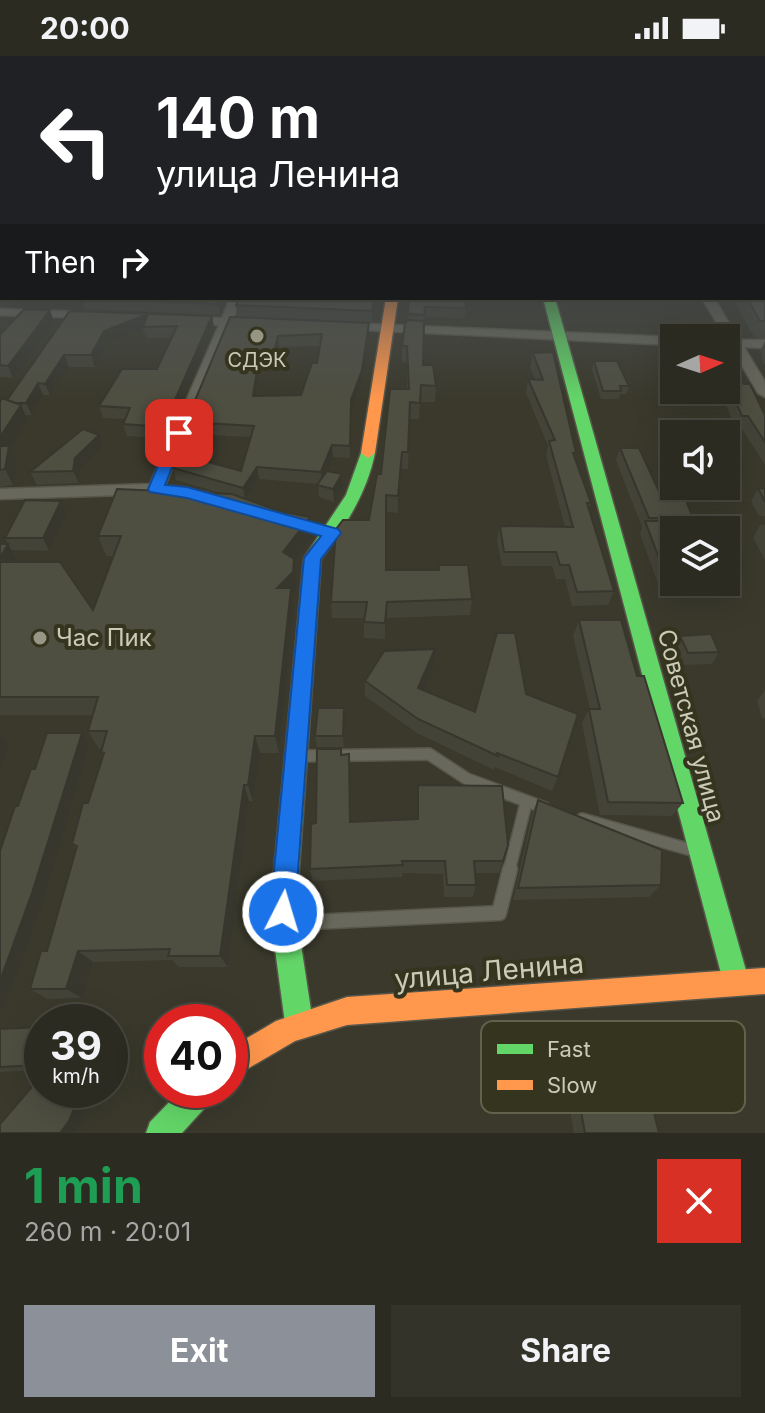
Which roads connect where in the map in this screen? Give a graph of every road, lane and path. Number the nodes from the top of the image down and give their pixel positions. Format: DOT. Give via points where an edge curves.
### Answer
graph roads {
  1 [pos="80,300"];
  2 [pos="235,300"];
  3 [pos="392,300"];
  4 [pos="550,300"];
  5 [pos="709,300"];
  6 [pos="0,312"];
  7 [pos="69,314"];
  8 [pos="109,316"];
  9 [pos="182,320"];
  10 [pos="225,322"];
  11 [pos="270,324"];
  12 [pos="721,324"];
  13 [pos="60,326"];
  14 [pos="329,327"];
  15 [pos="389,329"];
  16 [pos="560,337"];
  17 [pos="660,341"];
  18 [pos="740,343"];
  19 [pos="765,344"];
  20 [pos="740,356"];
  21 [pos="765,393"];
  22 [pos="156,489"];
  23 [pos="0,494"];
  24 [pos="231,505"];
  25 [pos="297,756"];
  26 [pos="526,803"];
  27 [pos="555,811"];
  28 [pos="569,815"];
  29 [pos="701,853"];
  30 [pos="284,923"];
  31 [pos="736,981"];
  32 [pos="765,981"];
  33 [pos="299,1023"];
  34 [pos="248,1052"];
  35 [pos="185,1108"];
  36 [pos="161,1133"];
  1 -- 7 [label="street"];
  2 -- 10 [label="street"];
  3 -- 15 [label="street"];
  4 -- 16 [label="street, Советская улица"];
  5 -- 12 [label="street"];
  6 -- 7 [label="street"];
  7 -- 8 [label="street"];
  7 -- 13 [label="street"];
  9 -- 10 [label="street"];
  10 -- 11 [label="street"];
  10 -- 22 [label="street"];
  14 -- 15 [label="street"];
  15 -- 16 [label="street"];
  15 -- 25 [label="street" via="365,472 313,558"];
  16 -- 17 [label="street"];
  16 -- 29 [label="street, Советская улица"];
  18 -- 19 [label="street"];
  20 -- 21 [label="street"];
  22 -- 23 [label="street"];
  22 -- 24 [label="street"];
  25 -- 26 [label="lane" via="429,754 467,779"];
  25 -- 30 [label="street"];
  26 -- 27 [label="lane"];
  26 -- 30 [label="lane" via="499,913"];
  28 -- 29 [label="lane"];
  29 -- 31 [label="street, Советская улица"];
  30 -- 33 [label="street"];
  31 -- 32 [label="street, улица Ленина"];
  31 -- 33 [label="street, улица Ленина" via="347,1011"];
  33 -- 34 [label="street, улица Ленина"];
  35 -- 36 [label="street"];
}
